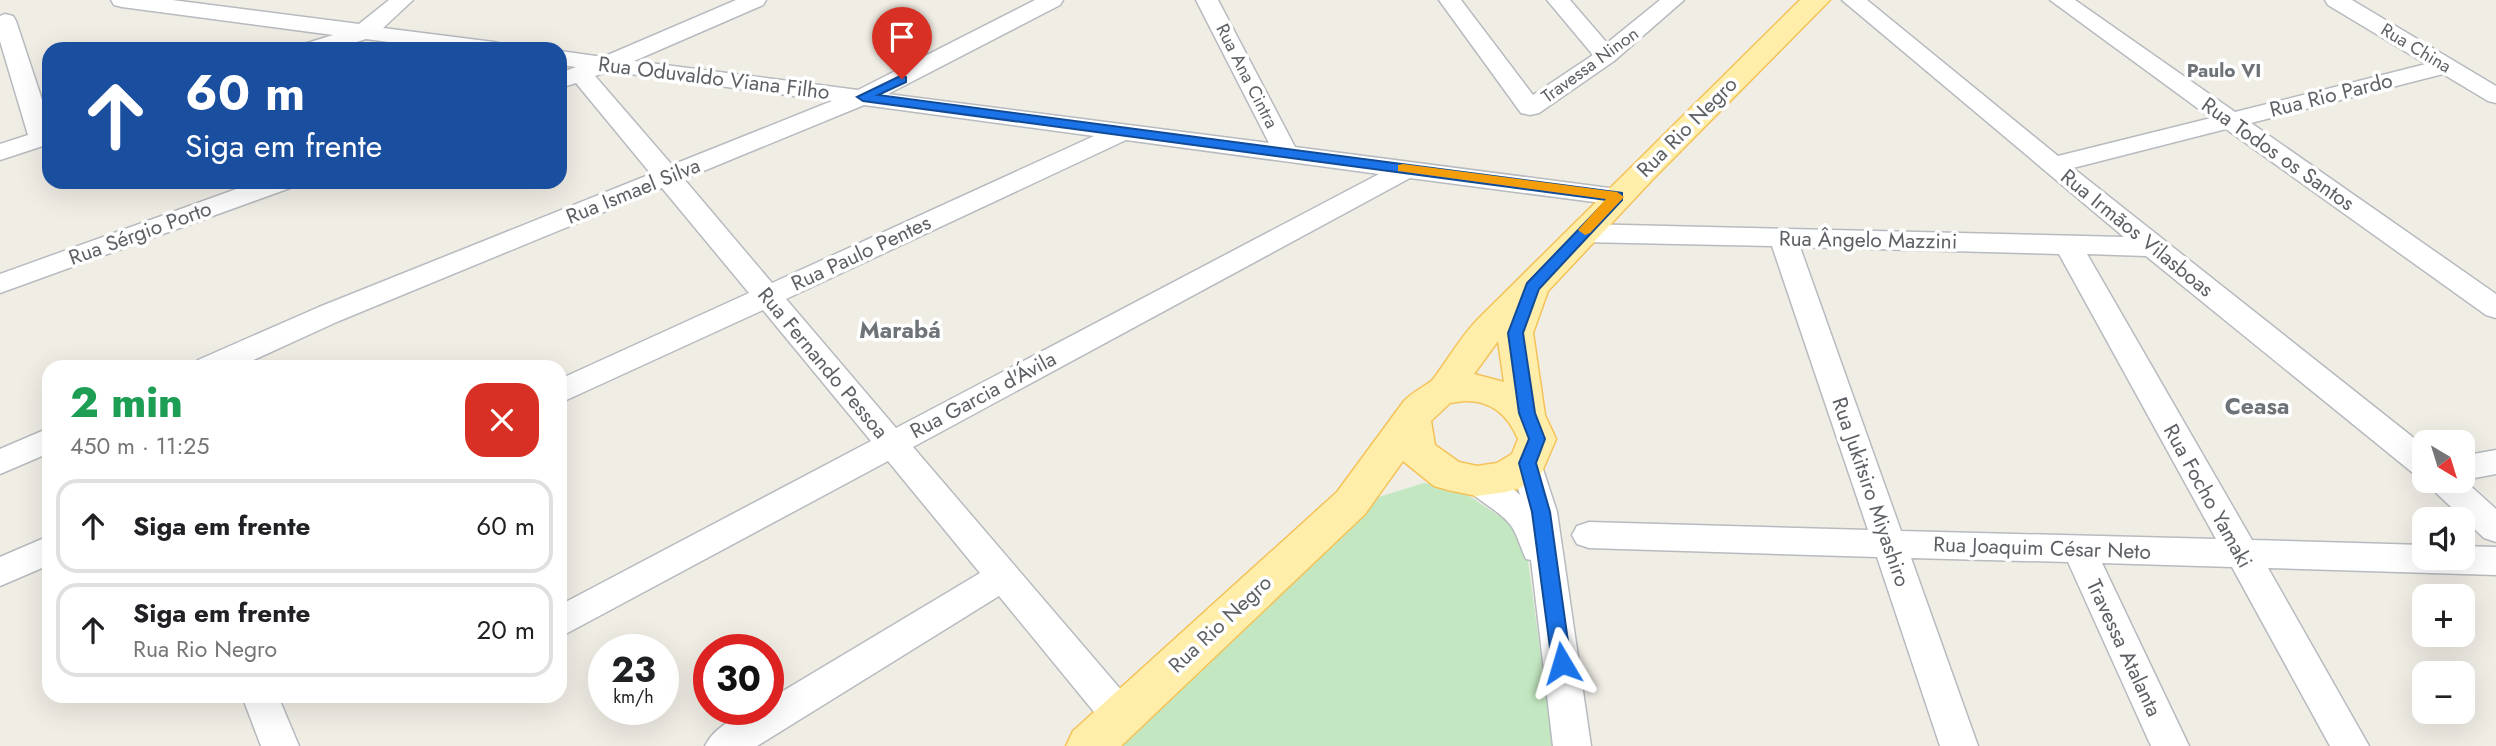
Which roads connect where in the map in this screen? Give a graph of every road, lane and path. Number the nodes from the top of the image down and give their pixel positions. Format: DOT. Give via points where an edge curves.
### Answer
graph roads {
  1 [pos="122,0"];
  2 [pos="402,0"];
  3 [pos="755,0"];
  4 [pos="1052,0"];
  5 [pos="1207,0"];
  6 [pos="1450,0"];
  7 [pos="1558,0"];
  8 [pos="1673,0"];
  9 [pos="1816,0"];
  10 [pos="1853,0"];
  11 [pos="2061,0"];
  12 [pos="2336,0"];
  13 [pos="1650,20"];
  14 [pos="5,21"];
  15 [pos="363,32"];
  16 [pos="1588,34"];
  17 [pos="333,42"];
  18 [pos="440,42"];
  19 [pos="1606,56"];
  20 [pos="2447,66"];
  21 [pos="576,69"];
  22 [pos="2496,96"];
  23 [pos="863,97"];
  24 [pos="2231,120"];
  25 [pos="42,126"];
  26 [pos="1123,132"];
  27 [pos="42,138"];
  28 [pos="0,152"];
  29 [pos="1286,153"];
  30 [pos="2053,164"];
  31 [pos="1407,169"];
  32 [pos="667,177"];
  33 [pos="262,189"];
  34 [pos="1617,197"];
  35 [pos="1582,233"];
  36 [pos="1783,239"];
  37 [pos="2068,245"];
  38 [pos="2153,247"];
  39 [pos="0,284"];
  40 [pos="1532,287"];
  41 [pos="767,297"];
  42 [pos="2496,308"];
  43 [pos="226,360"];
  44 [pos="567,389"];
  45 [pos="1447,389"];
  46 [pos="1527,413"];
  47 [pos="1410,421"];
  48 [pos="42,443"];
  49 [pos="891,445"];
  50 [pos="2412,454"];
  51 [pos="0,461"];
  52 [pos="2496,462"];
  53 [pos="1527,463"];
  54 [pos="2475,466"];
  55 [pos="1463,478"];
  56 [pos="2458,494"];
  57 [pos="1351,503"];
  58 [pos="2496,529"];
  59 [pos="1589,536"];
  60 [pos="1889,544"];
  61 [pos="2079,549"];
  62 [pos="42,553"];
  63 [pos="2241,554"];
  64 [pos="2496,561"];
  65 [pos="0,572"];
  66 [pos="1002,578"];
  67 [pos="1552,579"];
  68 [pos="567,618"];
  69 [pos="263,703"];
  70 [pos="1121,717"];
  71 [pos="280,746"];
  72 [pos="724,746"];
  73 [pos="1089,746"];
  74 [pos="1572,746"];
  75 [pos="1959,746"];
  76 [pos="2170,746"];
  77 [pos="2350,746"];
  1 -- 15 [label="street"];
  2 -- 15 [label="street"];
  3 -- 21 [label="street"];
  4 -- 23 [label="street, Rua Ismael Silva"];
  5 -- 29 [label="street, Rua Ana Cintra"];
  6 -- 19 [label="street, Travessa Ninon" via="1530,108"];
  7 -- 16 [label="street"];
  8 -- 13 [label="street, Travessa Ninon"];
  9 -- 34 [label="main road, Rua Rio Negro"];
  10 -- 30 [label="street, Rua Irmãos Vilasboas"];
  11 -- 24 [label="street, Rua Todos os Santos"];
  12 -- 20 [label="street, Rua China"];
  13 -- 16 [label="street, Travessa Ninon"];
  13 -- 19 [label="street, Travessa Ninon"];
  14 -- 25 [label="street"];
  15 -- 17 [label="street"];
  15 -- 18 [label="street"];
  16 -- 19 [label="street"];
  20 -- 22 [label="street, Rua China"];
  20 -- 24 [label="street, Rua Rio Pardo"];
  21 -- 23 [label="street, Rua Oduvaldo Viana Filho"];
  21 -- 32 [label="street, Rua Fernando Pessoa"];
  23 -- 26 [label="street, Rua Oduvaldo Viana Filho"];
  23 -- 32 [label="street, Rua Ismael Silva"];
  24 -- 30 [label="street, Rua Rio Pardo"];
  24 -- 42 [label="street, Rua Todos os Santos"];
  26 -- 29 [label="street, Rua Oduvaldo Viana Filho"];
  26 -- 41 [label="street, Rua Paulo Pentes"];
  27 -- 28 [label="street"];
  29 -- 31 [label="street, Rua Oduvaldo Viana Filho"];
  30 -- 38 [label="street, Rua Irmãos Vilasboas"];
  31 -- 34 [label="street, Rua Oduvaldo Viana Filho"];
  31 -- 49 [label="street, Rua Garcia d'Ávila"];
  32 -- 41 [label="street, Rua Fernando Pessoa"];
  32 -- 43 [label="street, Rua Ismael Silva"];
  33 -- 39 [label="street, Rua Sérgio Porto"];
  34 -- 35 [label="main road, Rua Rio Negro"];
  35 -- 36 [label="street, Rua Ângelo Mazzini"];
  35 -- 40 [label="main road, Rua Rio Negro"];
  36 -- 37 [label="street, Rua Ângelo Mazzini"];
  36 -- 60 [label="street, Rua Jukitsiro Miyashiro"];
  37 -- 38 [label="street, Rua Ângelo Mazzini"];
  37 -- 63 [label="street, Rua Focho Yamaki"];
  38 -- 50 [label="street, Rua Irmãos Vilasboas"];
  40 -- 45 [label="main road, Rua Rio Negro" via="1481,334"];
  40 -- 46 [label="main road, Rua Rio Negro" via="1515,333"];
  41 -- 44 [label="street, Rua Paulo Pentes"];
  41 -- 49 [label="street, Rua Fernando Pessoa"];
  45 -- 46 [label="main road" via="1476,387 1505,396"];
  45 -- 47 [label="main road" via="1423,401"];
  46 -- 53 [label="main road" via="1537,439"];
  47 -- 55 [label="main road" via="1417,452"];
  47 -- 57 [label="main road, Rua Rio Negro"];
  48 -- 51 [label="street"];
  49 -- 66 [label="street, Rua Fernando Pessoa"];
  49 -- 68 [label="street, Rua Garcia d'Ávila"];
  52 -- 54 [label="street"];
  53 -- 55 [label="main road" via="1506,477"];
  53 -- 67 [label="street"];
  55 -- 57 [label="main road, Rua Rio Negro" via="1419,473"];
  55 -- 67 [label="street" via="1488,486 1524,517"];
  56 -- 58 [label="street"];
  57 -- 70 [label="main road, Rua Rio Negro"];
  59 -- 60 [label="street, Rua Joaquim César Neto"];
  60 -- 61 [label="street, Rua Joaquim César Neto"];
  60 -- 75 [label="street, Rua Jukitsiro Miyashiro"];
  61 -- 63 [label="street, Rua Joaquim César Neto"];
  61 -- 76 [label="street, Travessa Atalanta"];
  62 -- 65 [label="street"];
  63 -- 64 [label="street, Rua Joaquim César Neto"];
  63 -- 77 [label="street, Rua Focho Yamaki"];
  66 -- 70 [label="street, Rua Fernando Pessoa"];
  66 -- 72 [label="street"];
  67 -- 74 [label="street"];
  69 -- 71 [label="street"];
  70 -- 73 [label="main road, Rua Rio Negro"];
}
